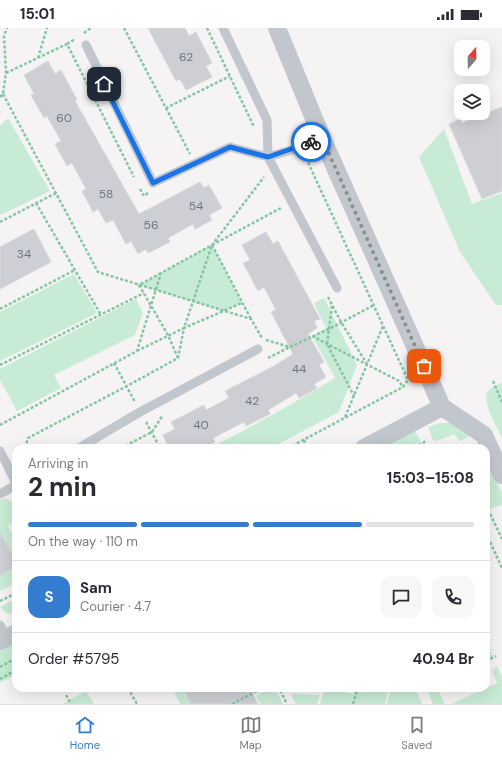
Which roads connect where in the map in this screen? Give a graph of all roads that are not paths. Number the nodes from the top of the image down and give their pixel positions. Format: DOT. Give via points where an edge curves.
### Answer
graph roads {
  1 [pos="223,28"];
  2 [pos="277,28"];
  3 [pos="86,46"];
  4 [pos="322,138"];
  5 [pos="268,157"];
  6 [pos="337,288"];
  7 [pos="258,349"];
  8 [pos="442,407"];
  9 [pos="86,444"];
  10 [pos="372,444"];
  11 [pos="488,444"];
  12 [pos="490,448"];
  13 [pos="0,451"];
  14 [pos="12,474"];
  15 [pos="502,475"];
  16 [pos="12,487"];
  17 [pos="0,494"];
  1 -- 5 [label="lane" via="268,120"];
  2 -- 4 [label="street"];
  3 -- 5 [label="lane" via="153,183 230,147"];
  4 -- 5 [label="lane"];
  4 -- 8 [label="street"];
  5 -- 6 [label="lane"];
  7 -- 9 [label="lane"];
  8 -- 10 [label="street"];
  8 -- 11 [label="street" via="484,435"];
  12 -- 15 [label="street"];
  13 -- 14 [label="lane"];
  16 -- 17 [label="lane"];
}
